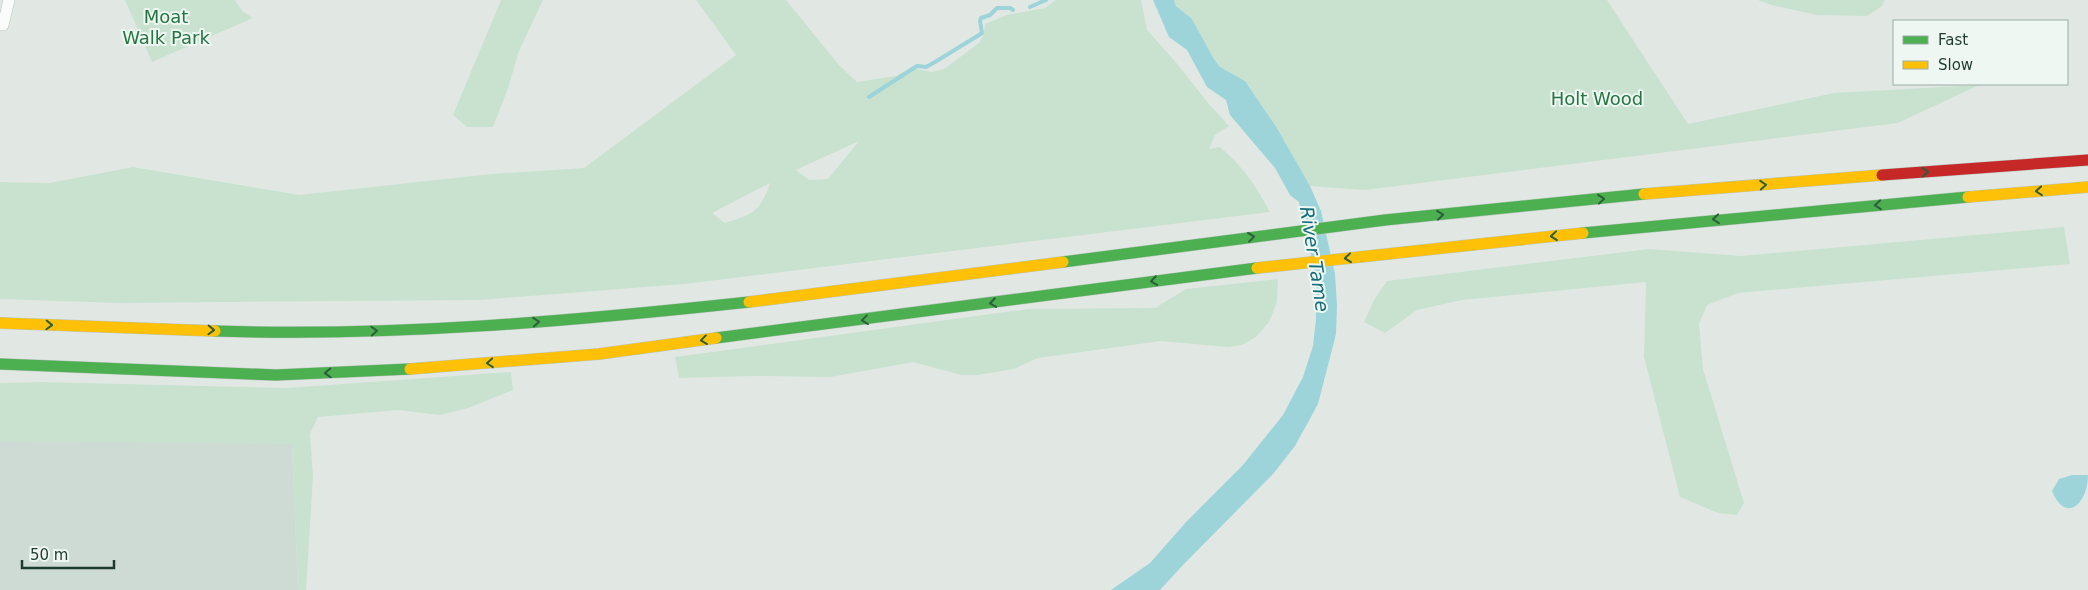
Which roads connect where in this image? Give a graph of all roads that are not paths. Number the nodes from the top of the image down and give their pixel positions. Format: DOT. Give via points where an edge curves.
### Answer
graph roads {
  1 [pos="9,0"];
  2 [pos="3,25"];
  3 [pos="2088,160"];
  4 [pos="2088,187"];
  5 [pos="0,323"];
  6 [pos="0,364"];
  1 -- 2 [label="street"];
  5 -- 3 [label="highway, one-way" via="276,333 357,332 597,317 913,283 1391,220 1680,191"];
  4 -- 6 [label="highway, one-way" via="1677,223 1202,274 599,354 393,370 276,375"];
}
